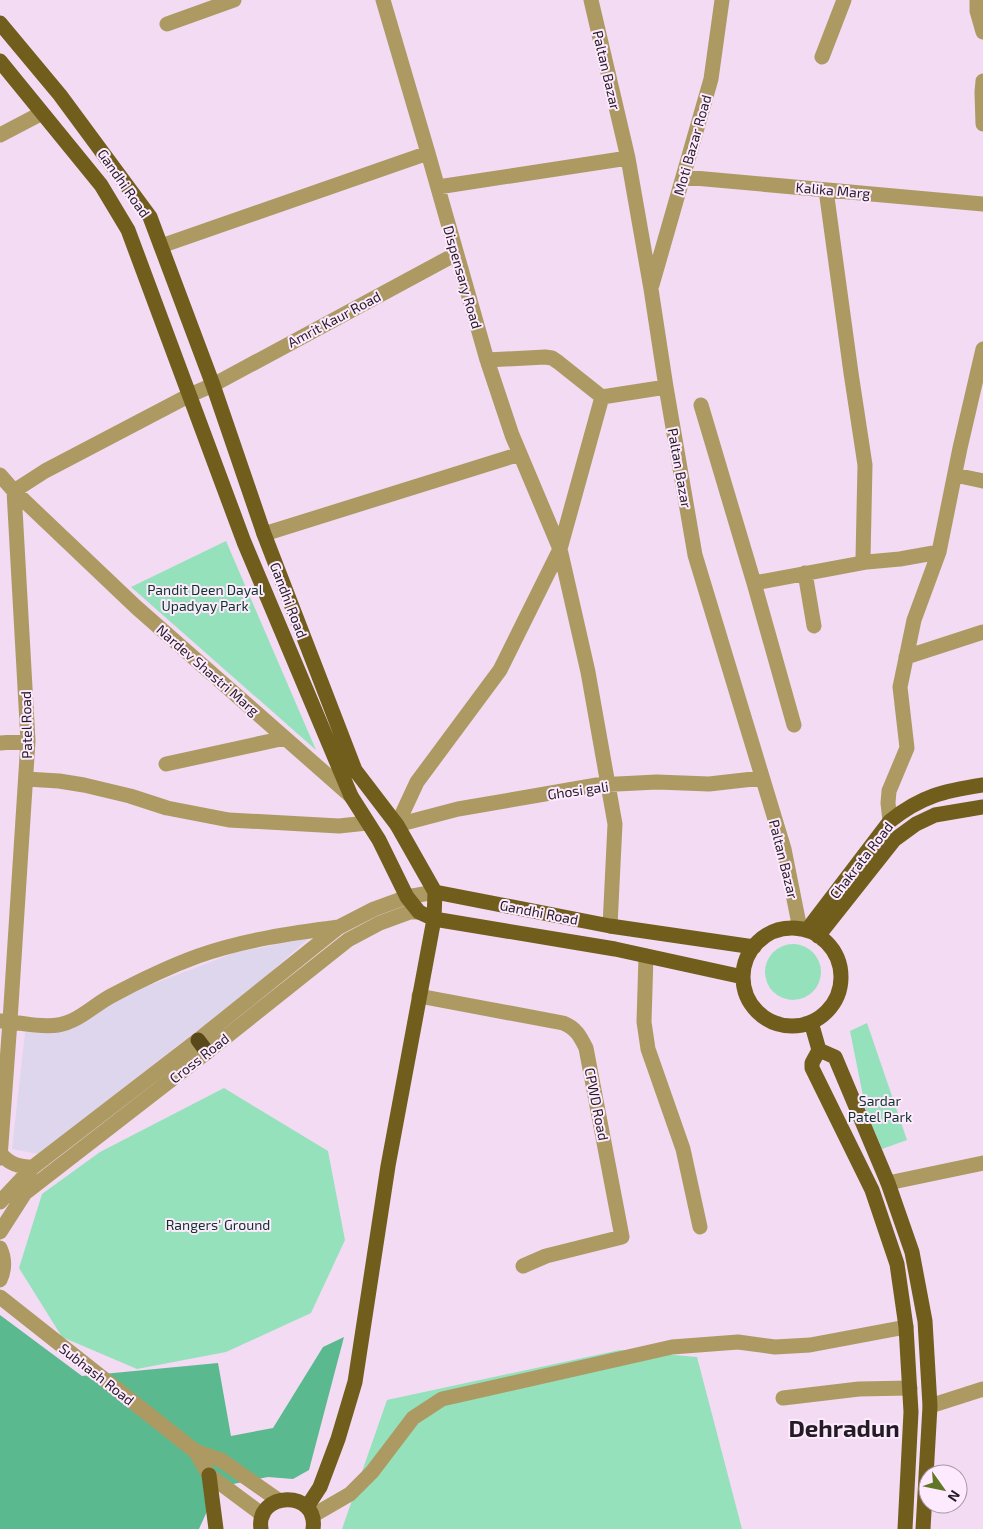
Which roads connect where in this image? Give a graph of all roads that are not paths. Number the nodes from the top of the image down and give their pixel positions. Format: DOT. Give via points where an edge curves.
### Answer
graph roads {
  1 [pos="234,0"];
  2 [pos="383,0"];
  3 [pos="591,0"];
  4 [pos="722,0"];
  5 [pos="844,0"];
  6 [pos="977,0"];
  7 [pos="0,23"];
  8 [pos="167,24"];
  9 [pos="983,32"];
  10 [pos="822,57"];
  11 [pos="0,61"];
  12 [pos="983,81"];
  13 [pos="42,113"];
  14 [pos="983,124"];
  15 [pos="0,135"];
  16 [pos="428,153"];
  17 [pos="628,158"];
  18 [pos="683,177"];
  19 [pos="438,187"];
  20 [pos="826,190"];
  21 [pos="983,204"];
  22 [pos="161,246"];
  23 [pos="456,254"];
  24 [pos="651,289"];
  25 [pos="983,349"];
  26 [pos="487,360"];
  27 [pos="213,385"];
  28 [pos="666,387"];
  29 [pos="190,395"];
  30 [pos="602,397"];
  31 [pos="702,405"];
  32 [pos="520,454"];
  33 [pos="955,475"];
  34 [pos="1,478"];
  35 [pos="983,481"];
  36 [pos="14,491"];
  37 [pos="264,534"];
  38 [pos="560,549"];
  39 [pos="939,552"];
  40 [pos="867,562"];
  41 [pos="805,573"];
  42 [pos="754,583"];
  43 [pos="814,626"];
  44 [pos="983,632"];
  45 [pos="906,657"];
  46 [pos="794,725"];
  47 [pos="285,738"];
  48 [pos="28,741"];
  49 [pos="0,743"];
  50 [pos="166,764"];
  51 [pos="762,778"];
  52 [pos="26,779"];
  53 [pos="609,785"];
  54 [pos="983,785"];
  55 [pos="351,796"];
  56 [pos="983,807"];
  57 [pos="890,821"];
  58 [pos="367,823"];
  59 [pos="398,825"];
  60 [pos="435,892"];
  61 [pos="407,897"];
  62 [pos="419,912"];
  63 [pos="434,919"];
  64 [pos="610,926"];
  65 [pos="339,927"];
  66 [pos="808,932"];
  67 [pos="754,947"];
  68 [pos="646,956"];
  69 [pos="743,977"];
  70 [pos="420,996"];
  71 [pos="5,1021"];
  72 [pos="811,1022"];
  73 [pos="203,1046"];
  74 [pos="819,1050"];
  75 [pos="0,1152"];
  76 [pos="0,1158"];
  77 [pos="983,1163"];
  78 [pos="33,1167"];
  79 [pos="888,1183"];
  80 [pos="0,1202"];
  81 [pos="700,1227"];
  82 [pos="0,1232"];
  83 [pos="0,1248"];
  84 [pos="523,1266"];
  85 [pos="0,1280"];
  86 [pos="0,1297"];
  87 [pos="906,1328"];
  88 [pos="910,1388"];
  89 [pos="983,1389"];
  90 [pos="783,1398"];
  91 [pos="930,1406"];
  92 [pos="195,1451"];
  93 [pos="209,1475"];
  94 [pos="278,1500"];
  95 [pos="311,1517"];
  96 [pos="262,1522"];
  97 [pos="216,1529"];
  98 [pos="905,1529"];
  99 [pos="923,1529"];
  1 -- 8 [label="street"];
  2 -- 16 [label="street, Dispensary Road"];
  3 -- 17 [label="street, Paltan Bazar"];
  4 -- 18 [label="street, Moti Bazar Road" via="711,79"];
  5 -- 10 [label="street"];
  6 -- 9 [label="street"];
  7 -- 22 [label="main road, Gandhi Road" via="60,94 118,172 150,217"];
  11 -- 13 [label="main road, Gandhi Road"];
  12 -- 14 [label="street"];
  13 -- 15 [label="street"];
  13 -- 29 [label="main road, Gandhi Road" via="101,185 128,230"];
  16 -- 19 [label="street, Dispensary Road"];
  16 -- 22 [label="street"];
  17 -- 19 [label="street"];
  17 -- 24 [label="street, Paltan Bazar"];
  18 -- 20 [label="street, Kalika Marg"];
  18 -- 24 [label="street, Moti Bazar Road"];
  19 -- 23 [label="street, Dispensary Road"];
  20 -- 21 [label="street, Kalika Marg"];
  20 -- 40 [label="street" via="865,465 863,559"];
  22 -- 27 [label="main road, Gandhi Road"];
  23 -- 26 [label="street, Dispensary Road"];
  23 -- 27 [label="street, Amrit Kaur Road"];
  24 -- 28 [label="street, Paltan Bazar"];
  25 -- 33 [label="street"];
  26 -- 30 [label="street" via="552,358"];
  26 -- 32 [label="street, Dispensary Road"];
  27 -- 29 [label="street, Amrit Kaur Road"];
  27 -- 37 [label="main road, Gandhi Road"];
  28 -- 30 [label="street"];
  28 -- 51 [label="street, Paltan Bazar" via="695,556"];
  29 -- 36 [label="street" via="45,471"];
  29 -- 55 [label="main road, Gandhi Road" via="244,542"];
  30 -- 38 [label="street"];
  31 -- 42 [label="street"];
  32 -- 37 [label="street"];
  32 -- 38 [label="street, Dispensary Road"];
  33 -- 35 [label="street"];
  33 -- 39 [label="street"];
  34 -- 36 [label="street, Nardev Shastri Marg"];
  36 -- 47 [label="street, Nardev Shastri Marg" via="136,607"];
  36 -- 48 [label="street, Patel Road"];
  37 -- 59 [label="main road, Gandhi Road" via="356,770"];
  38 -- 53 [label="street, Dispensary Road"];
  38 -- 59 [label="street" via="500,670 417,782"];
  39 -- 40 [label="street"];
  39 -- 45 [label="street" via="914,620"];
  40 -- 41 [label="street"];
  41 -- 42 [label="street"];
  41 -- 43 [label="street"];
  42 -- 46 [label="street"];
  44 -- 45 [label="street"];
  45 -- 57 [label="street" via="899,693 907,748 889,791"];
  47 -- 50 [label="street"];
  47 -- 55 [label="street, Nardev Shastri Marg"];
  48 -- 49 [label="street"];
  48 -- 52 [label="street, Patel Road"];
  51 -- 53 [label="street, Ghosi gali" via="709,784 657,782"];
  51 -- 66 [label="street, Paltan Bazar"];
  52 -- 58 [label="street" via="84,785 167,808 229,820 339,826"];
  52 -- 71 [label="street, Patel Road"];
  53 -- 59 [label="street, Ghosi gali" via="458,809"];
  53 -- 64 [label="street, Dispensary Road" via="615,824"];
  54 -- 57 [label="main road, Chakrata Road" via="929,797"];
  55 -- 58 [label="main road, Gandhi Road"];
  56 -- 66 [label="main road, Chakrata Road" via="935,815 916,824 894,840"];
  57 -- 66 [label="main road, Chakrata Road"];
  58 -- 61 [label="main road, Gandhi Road"];
  59 -- 60 [label="main road, Gandhi Road"];
  60 -- 61 [label="street, Cross Road"];
  60 -- 63 [label="main road"];
  60 -- 64 [label="main road, Gandhi Road"];
  61 -- 62 [label="main road, Gandhi Road"];
  61 -- 65 [label="street, Cross Road"];
  62 -- 63 [label="main road, Gandhi Road"];
  62 -- 73 [label="street, Cross Road" via="380,923 348,940"];
  63 -- 68 [label="main road, Gandhi Road"];
  63 -- 70 [label="main road"];
  64 -- 67 [label="main road, Gandhi Road"];
  65 -- 71 [label="street" via="295,932 199,956 155,973 75,1019 58,1025"];
  65 -- 73 [label="street, Cross Road"];
  66 -- 67 [label="main road" via="787,928 763,938"];
  66 -- 72 [label="main road" via="829,945 841,973 834,1003"];
  67 -- 69 [label="main road" via="746,961"];
  68 -- 69 [label="main road, Gandhi Road"];
  68 -- 81 [label="street" via="644,1022 648,1049 683,1149"];
  69 -- 72 [label="main road" via="753,1007 764,1018 795,1026"];
  70 -- 84 [label="street, CPWD Road" via="563,1023 573,1027 586,1048 622,1237 546,1256"];
  70 -- 95 [label="main road" via="388,1166 355,1382"];
  71 -- 75 [label="street, Patel Road"];
  72 -- 74 [label="main road"];
  73 -- 78 [label="street, Cross Road"];
  73 -- 82 [label="street, Cross Road" via="25,1193"];
  74 -- 79 [label="main road" via="835,1057"];
  74 -- 87 [label="main road" via="812,1068 872,1190 897,1264"];
  75 -- 76 [label="street, Patel Road"];
  75 -- 78 [label="street" via="10,1163"];
  77 -- 79 [label="street"];
  78 -- 80 [label="street, Cross Road"];
  79 -- 91 [label="main road" via="912,1252 925,1321"];
  83 -- 85 [label="street" via="4,1261"];
  86 -- 92 [label="street, Subhash Road"];
  87 -- 88 [label="main road"];
  87 -- 95 [label="street" via="810,1345 775,1347 738,1342 672,1347 442,1399 413,1418 372,1472 350,1494"];
  88 -- 90 [label="street" via="859,1389"];
  88 -- 98 [label="main road"];
  89 -- 91 [label="street"];
  91 -- 99 [label="main road"];
  92 -- 93 [label="street, Subhash Road"];
  92 -- 94 [label="street, Subhash Road" via="221,1460"];
  93 -- 96 [label="street, Subhash Road"];
  93 -- 97 [label="main road"];
  94 -- 95 [label="main road" via="298,1501"];
  94 -- 96 [label="main road" via="269,1506"];
}
